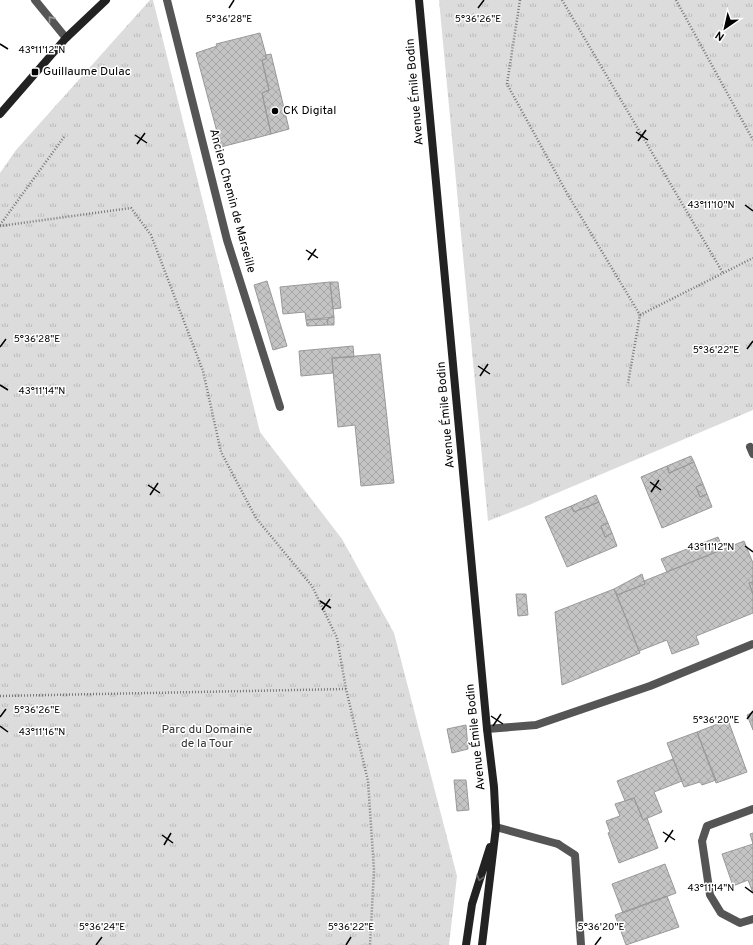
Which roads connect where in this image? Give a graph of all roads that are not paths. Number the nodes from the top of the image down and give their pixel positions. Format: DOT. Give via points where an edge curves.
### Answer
graph roads {
  1 [pos="35,0"];
  2 [pos="106,0"];
  3 [pos="167,0"];
  4 [pos="419,0"];
  5 [pos="66,38"];
  6 [pos="0,114"];
  7 [pos="280,407"];
  8 [pos="753,644"];
  9 [pos="487,729"];
  10 [pos="753,809"];
  11 [pos="496,827"];
  12 [pos="753,919"];
  13 [pos="466,945"];
  14 [pos="482,945"];
  15 [pos="581,945"];
  5 -- 1 [label="street, one-way"];
  2 -- 5 [label="main road"];
  3 -- 7 [label="street, Ancien Chemin de Marseille" via="228,240"];
  4 -- 9 [label="main road, Avenue Émile Bodin"];
  5 -- 6 [label="main road"];
  8 -- 9 [label="street" via="650,686 536,725"];
  9 -- 11 [label="main road, Avenue Émile Bodin"];
  10 -- 12 [label="street" via="706,826 702,841 710,894 721,913 740,923"];
  11 -- 13 [label="main road, Avenue Émile Bodin, one-way" via="472,904"];
  11 -- 14 [label="main road, Avenue Émile Bodin"];
  11 -- 15 [label="street" via="558,844 575,855"];
}
